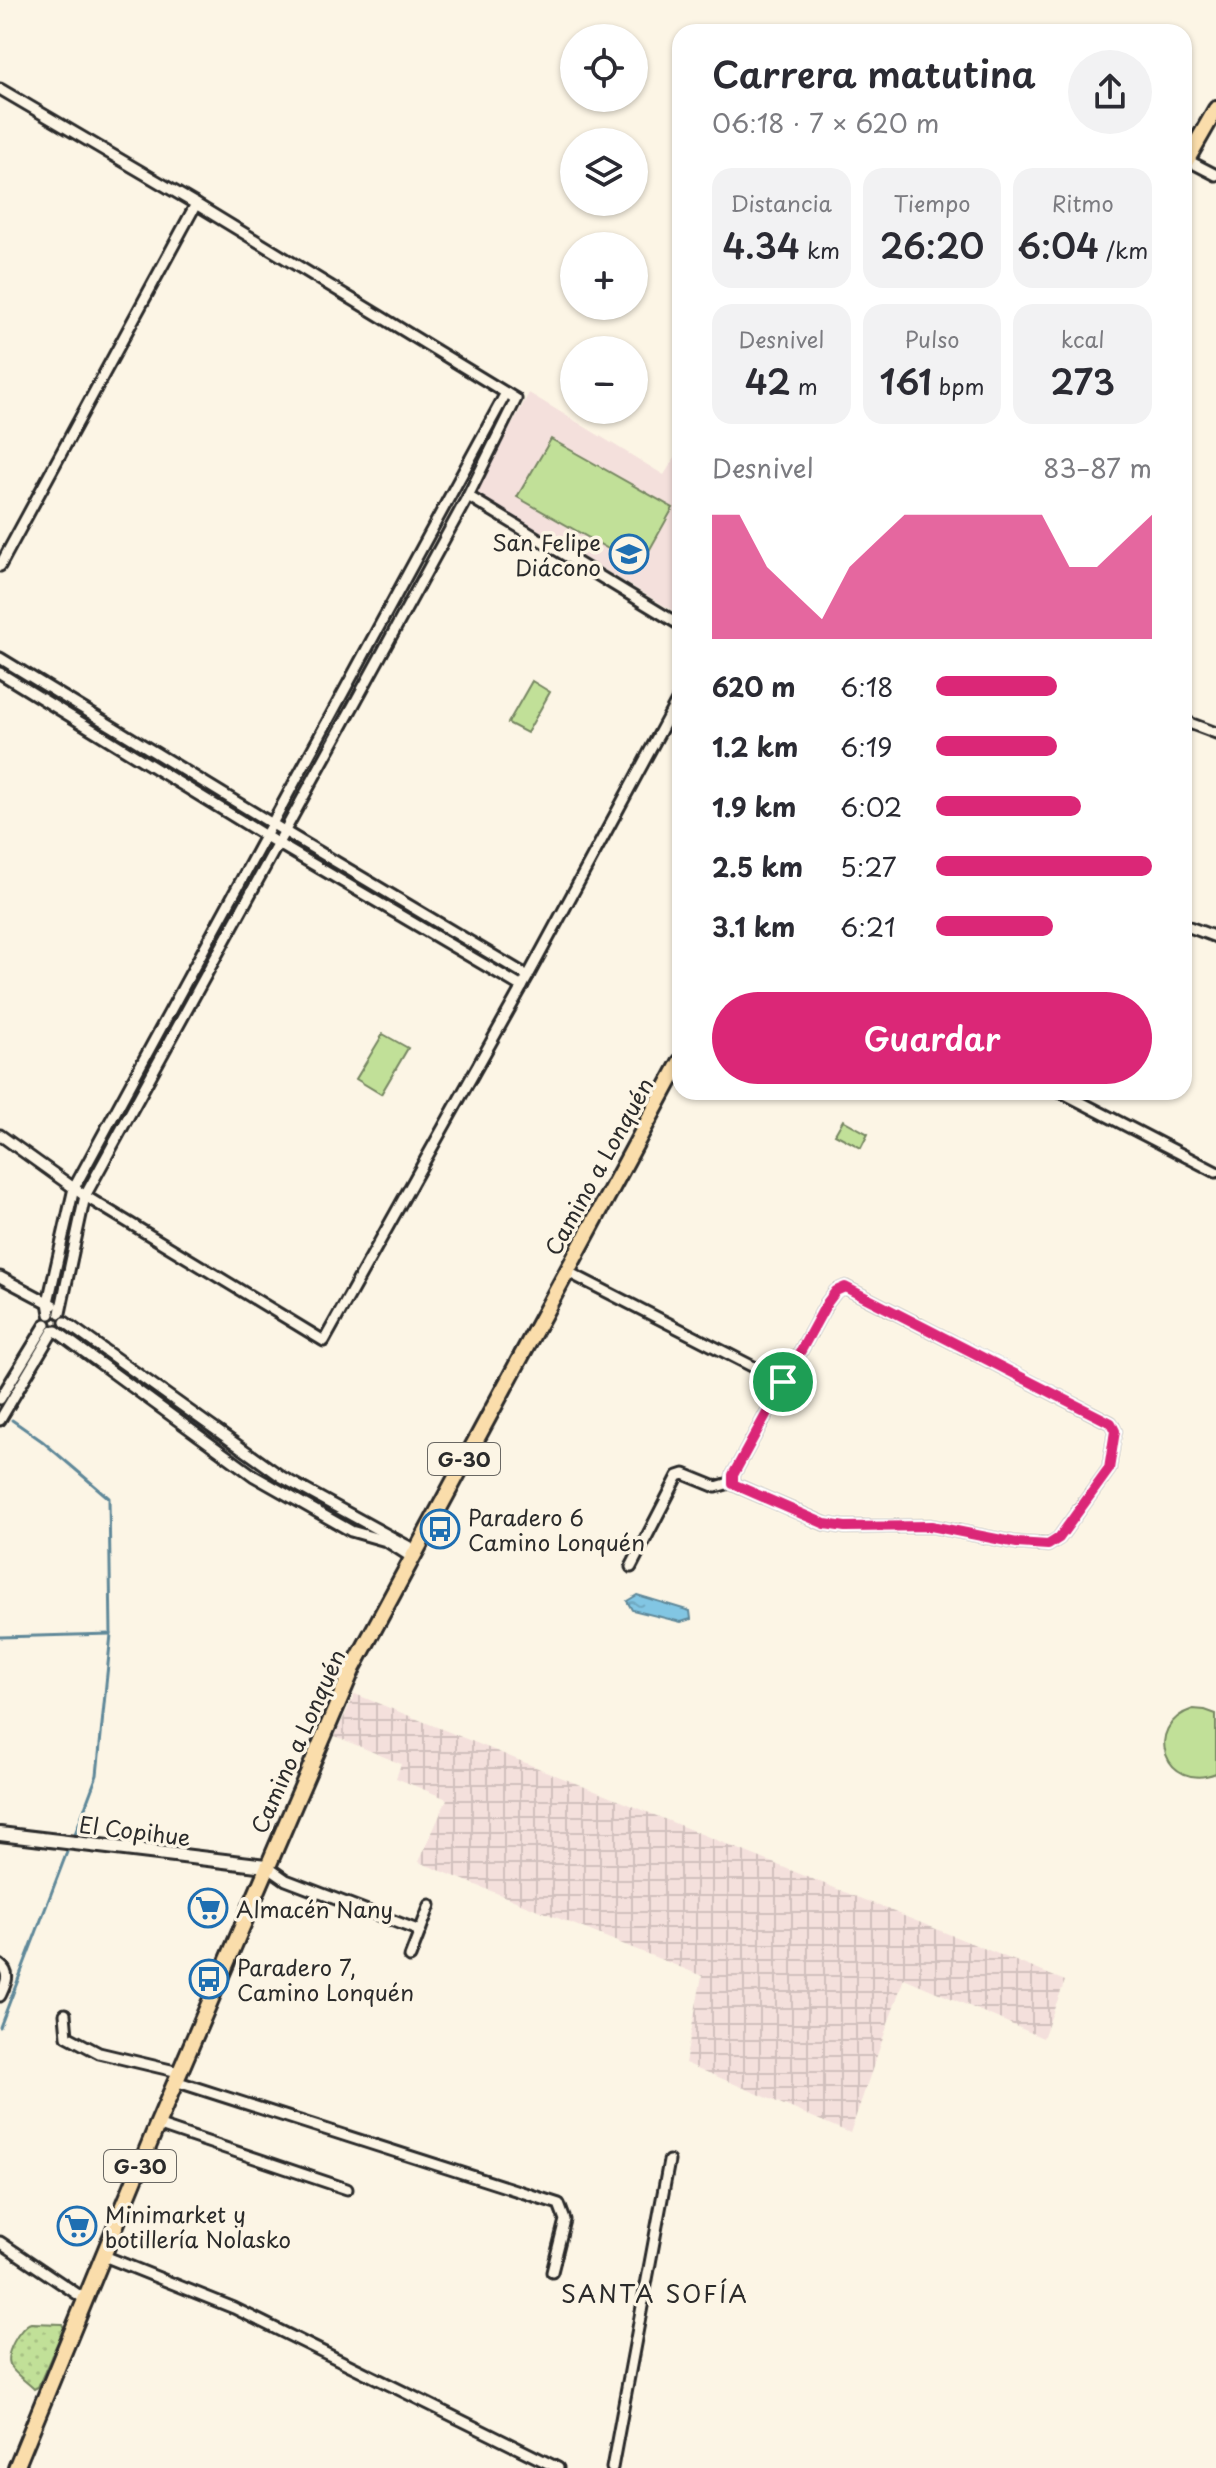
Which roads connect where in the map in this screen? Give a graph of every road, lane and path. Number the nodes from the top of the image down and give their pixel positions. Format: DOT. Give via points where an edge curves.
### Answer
graph roads {
  1 [pos="0,89"];
  2 [pos="1216,109"];
  3 [pos="1192,151"];
  4 [pos="1192,165"];
  5 [pos="1216,175"];
  6 [pos="196,204"];
  7 [pos="506,393"];
  8 [pos="468,496"];
  9 [pos="0,566"];
  10 [pos="672,620"];
  11 [pos="0,658"];
  12 [pos="0,673"];
  13 [pos="672,710"];
  14 [pos="1192,724"];
  15 [pos="1216,733"];
  16 [pos="271,824"];
  17 [pos="284,831"];
  18 [pos="265,835"];
  19 [pos="277,843"];
  20 [pos="1192,928"];
  21 [pos="1216,937"];
  22 [pos="528,976"];
  23 [pos="522,987"];
  24 [pos="672,1077"];
  25 [pos="1076,1100"];
  26 [pos="0,1135"];
  27 [pos="1216,1172"];
  28 [pos="74,1188"];
  29 [pos="85,1196"];
  30 [pos="566,1271"];
  31 [pos="0,1277"];
  32 [pos="48,1302"];
  33 [pos="56,1320"];
  34 [pos="783,1382"];
  35 [pos="0,1399"];
  36 [pos="0,1420"];
  37 [pos="733,1482"];
  38 [pos="413,1554"];
  39 [pos="631,1567"];
  40 [pos="0,1834"];
  41 [pos="266,1866"];
  42 [pos="430,1905"];
  43 [pos="420,1931"];
  44 [pos="410,1957"];
  45 [pos="0,1965"];
  46 [pos="0,1996"];
  47 [pos="65,2014"];
  48 [pos="177,2076"];
  49 [pos="157,2125"];
  50 [pos="669,2161"];
  51 [pos="347,2189"];
  52 [pos="0,2242"];
  53 [pos="104,2256"];
  54 [pos="552,2272"];
  55 [pos="86,2300"];
  56 [pos="16,2468"];
  57 [pos="558,2468"];
  58 [pos="612,2468"];
  1 -- 6 [label="street"];
  2 -- 3 [label="main road"];
  4 -- 5 [label="street"];
  6 -- 7 [label="street"];
  6 -- 9 [label="street"];
  7 -- 8 [label="street" via="516,399"];
  7 -- 16 [label="street"];
  8 -- 10 [label="street"];
  8 -- 17 [label="street"];
  11 -- 16 [label="street"];
  12 -- 18 [label="street"];
  13 -- 22 [label="street"];
  14 -- 15 [label="street"];
  16 -- 17 [label="street"];
  16 -- 18 [label="street"];
  17 -- 19 [label="street"];
  17 -- 22 [label="street"];
  18 -- 19 [label="street"];
  18 -- 28 [label="street"];
  19 -- 23 [label="street"];
  19 -- 29 [label="street"];
  20 -- 21 [label="street"];
  22 -- 23 [label="street"];
  23 -- 29 [label="street" via="324,1341"];
  24 -- 30 [label="main road, Camino a Lonquén / G-30"];
  25 -- 27 [label="street"];
  26 -- 28 [label="street"];
  28 -- 29 [label="street"];
  28 -- 32 [label="street"];
  29 -- 33 [label="street"];
  30 -- 34 [label="street"];
  30 -- 38 [label="main road, Camino a Lonquén / G-30"];
  31 -- 32 [label="street"];
  32 -- 33 [label="street"];
  33 -- 35 [label="street"];
  33 -- 36 [label="street"];
  33 -- 38 [label="street" via="282,1477"];
  33 -- 38 [label="street" via="254,1476 351,1531"];
  34 -- 37 [label="street"];
  34 -- 37 [label="street" via="831,1296 845,1287 1107,1420 1115,1431 1112,1460 1059,1538 1048,1545 931,1526 825,1524"];
  37 -- 39 [label="street" via="716,1487 678,1476"];
  38 -- 41 [label="main road, Camino a Lonquén / G-30" via="353,1668"];
  40 -- 41 [label="main road, El Copihue"];
  41 -- 43 [label="street" via="286,1880"];
  41 -- 48 [label="main road, Camino a Lonquén / G-30"];
  42 -- 43 [label="street"];
  43 -- 44 [label="street"];
  45 -- 46 [label="street" via="7,1972"];
  47 -- 48 [label="street" via="67,2036 99,2053"];
  48 -- 49 [label="main road, Camino a Lonquén / G-30"];
  48 -- 54 [label="street" via="559,2204 565,2220"];
  49 -- 51 [label="street"];
  49 -- 53 [label="main road, Camino a Lonquén / G-30"];
  50 -- 58 [label="street"];
  52 -- 55 [label="street"];
  53 -- 55 [label="main road, Camino a Lonquén / G-30"];
  53 -- 57 [label="street" via="234,2308"];
  55 -- 56 [label="main road, Camino a Lonquén / G-30"];
}
